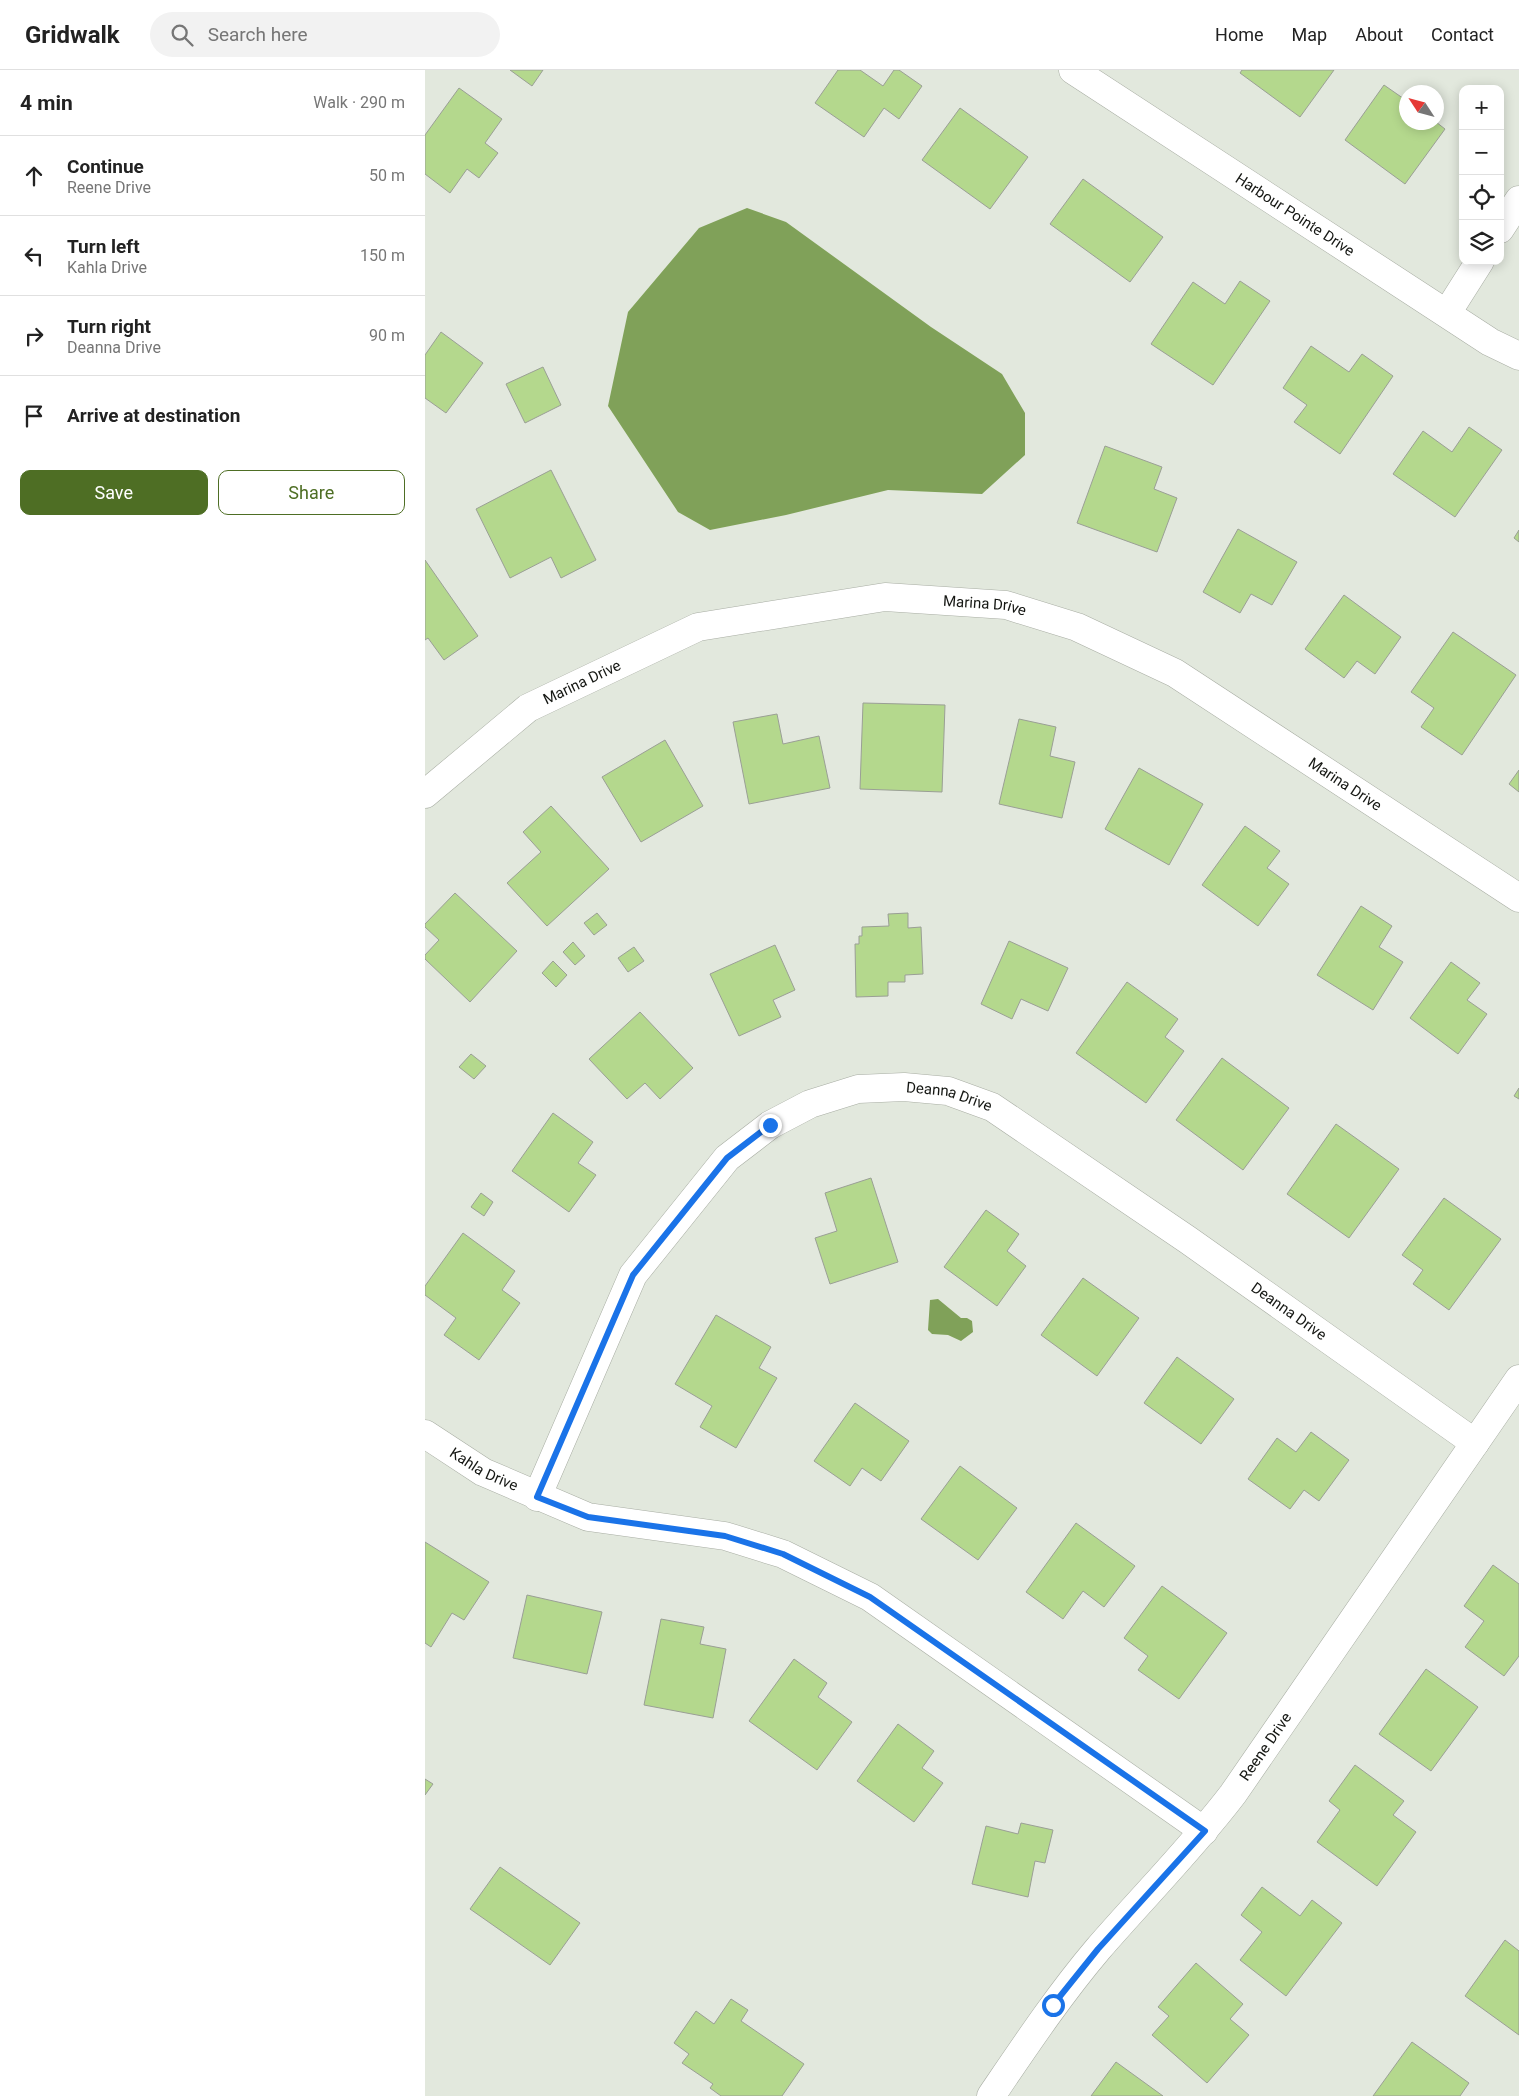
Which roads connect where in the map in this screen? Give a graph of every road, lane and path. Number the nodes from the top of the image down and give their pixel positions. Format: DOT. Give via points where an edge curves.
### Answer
graph roads {
  1 [pos="1073,70"];
  2 [pos="1519,200"];
  3 [pos="1504,223"];
  4 [pos="1477,265"];
  5 [pos="1447,313"];
  6 [pos="1519,356"];
  7 [pos="425,794"];
  8 [pos="1519,898"];
  9 [pos="1519,1379"];
  10 [pos="425,1434"];
  11 [pos="1475,1443"];
  12 [pos="537,1497"];
  13 [pos="1205,1831"];
  14 [pos="991,2096"];
  1 -- 5 [label="street, Harbour Pointe Drive"];
  2 -- 3 [label="street"];
  4 -- 5 [label="street"];
  5 -- 6 [label="street, Harbour Pointe Drive" via="1490,342"];
  7 -- 8 [label="street, Marina Drive" via="528,708 698,627 885,597 1006,605 1077,627 1175,673"];
  9 -- 11 [label="street, Reene Drive"];
  10 -- 12 [label="street, Kahla Drive" via="483,1472"];
  11 -- 12 [label="street, Deanna Drive" via="1188,1240 992,1107 948,1091 904,1087 858,1088 810,1104 770,1125 727,1158 633,1275"];
  11 -- 13 [label="street, Reene Drive"];
  12 -- 13 [label="street, Kahla Drive" via="588,1517 725,1536 783,1554 870,1597"];
  13 -- 14 [label="street, Reene Drive" via="1098,1949 1059,1998"];
}
